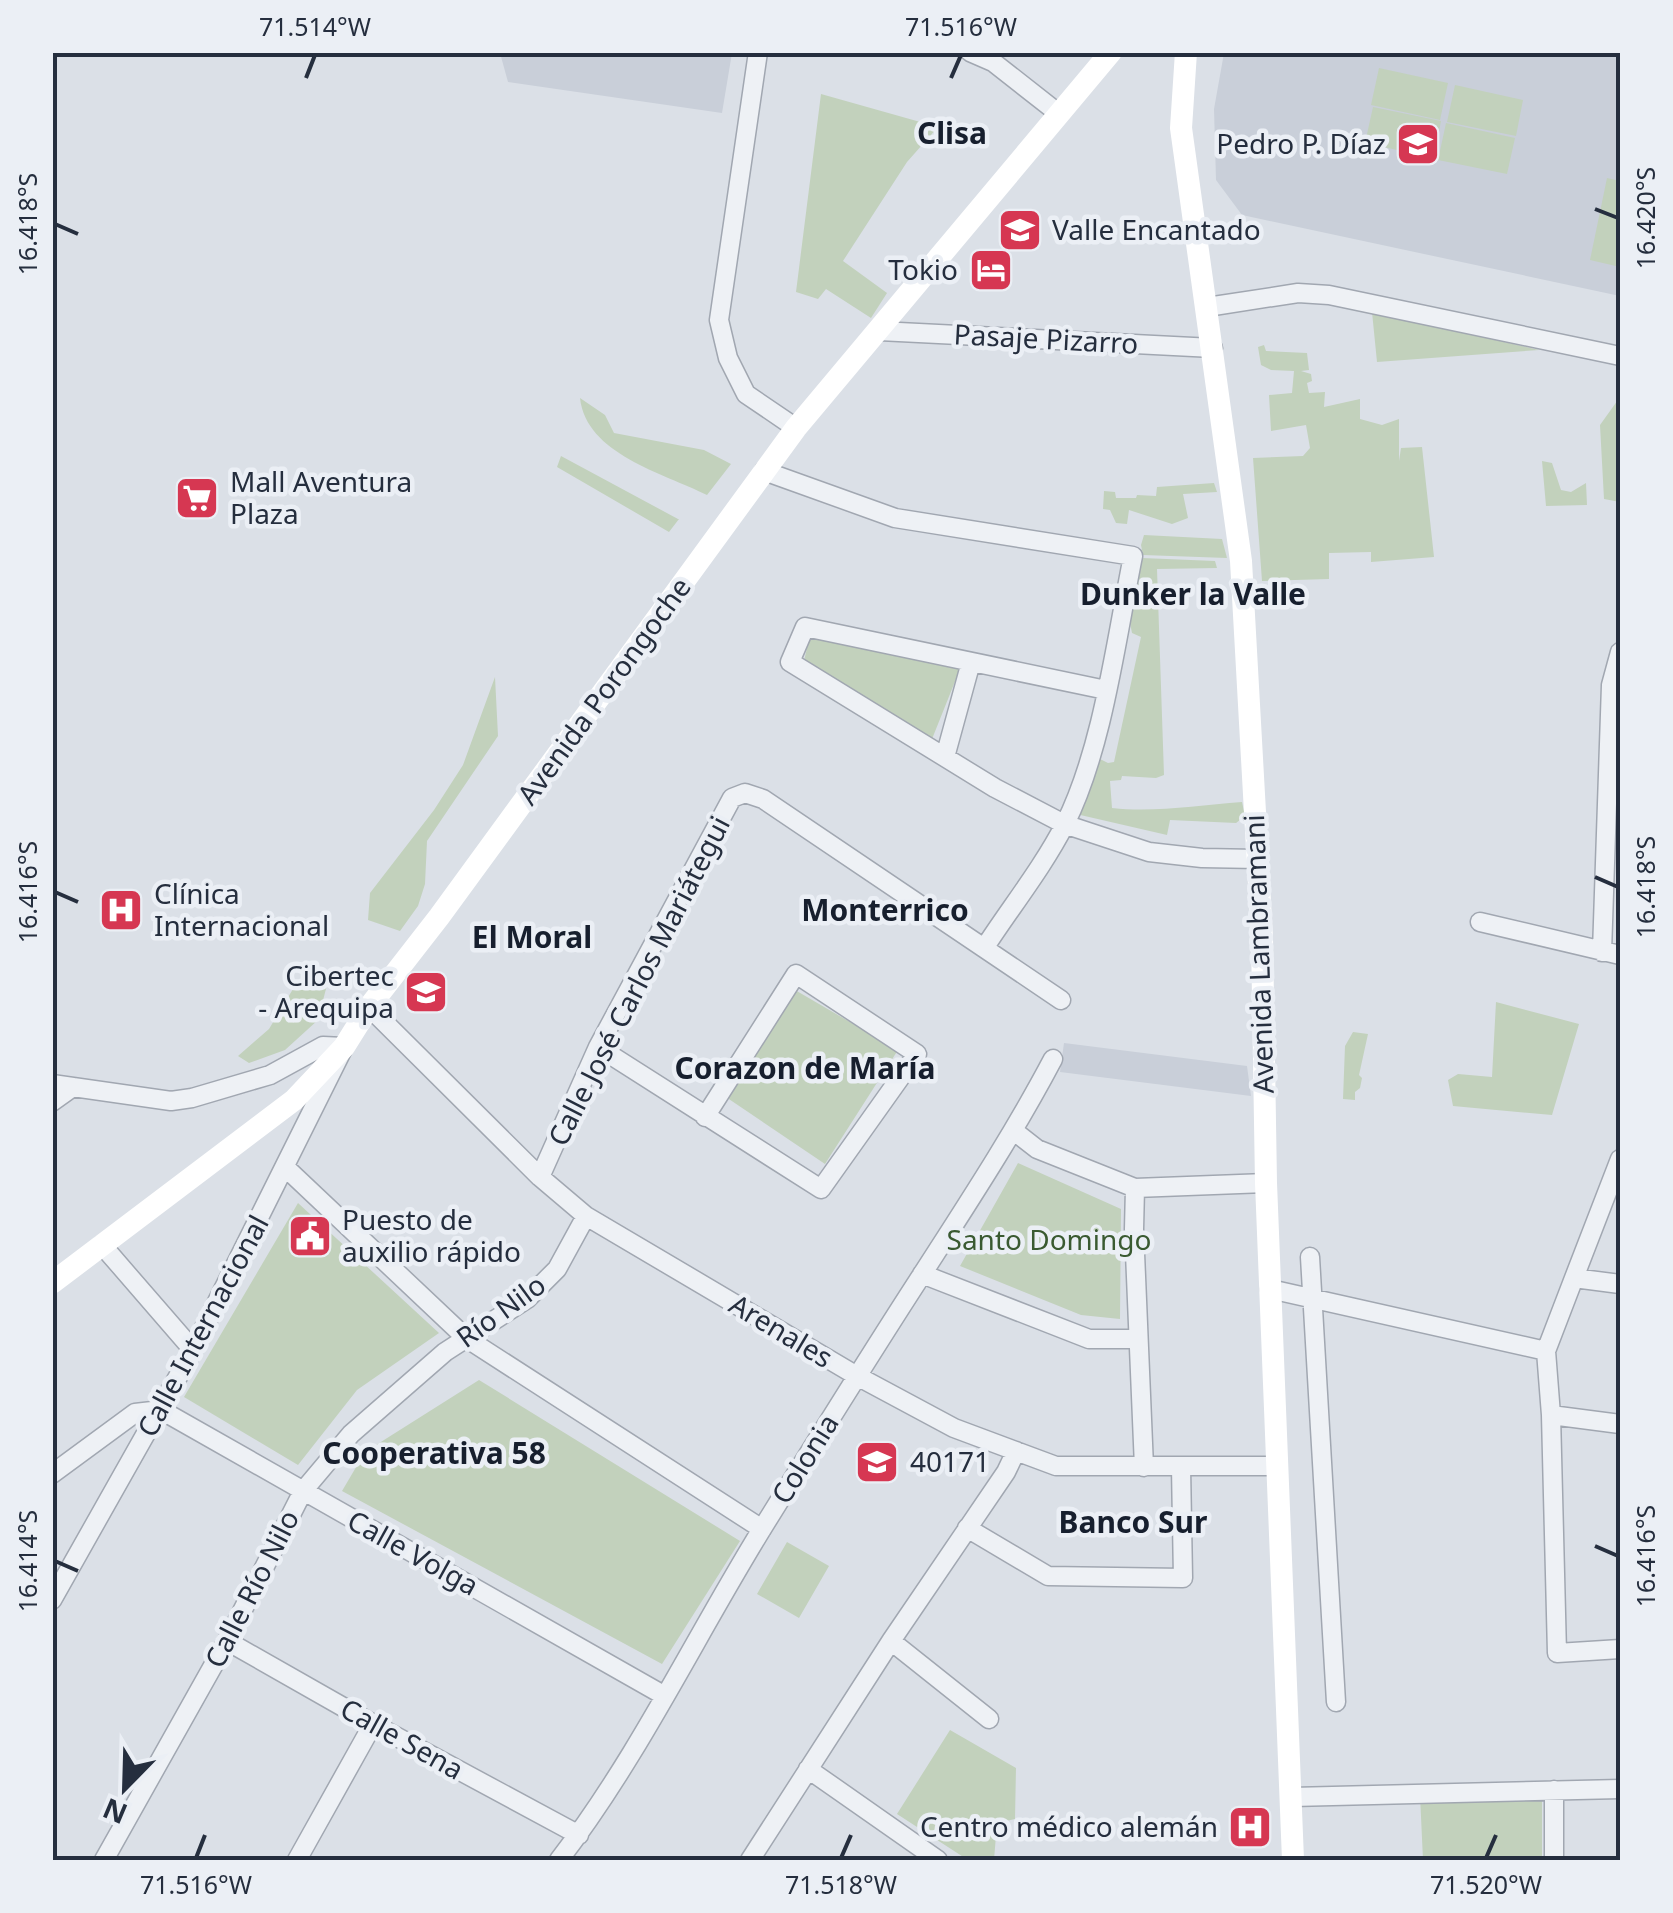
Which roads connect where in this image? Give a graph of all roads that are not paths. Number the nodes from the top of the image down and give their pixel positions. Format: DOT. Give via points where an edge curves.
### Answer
graph roads {
  1 [pos="758,52"];
  2 [pos="970,52"];
  3 [pos="1111,52"];
  4 [pos="1186,52"];
  5 [pos="1058,113"];
  6 [pos="1207,307"];
  7 [pos="879,331"];
  8 [pos="1213,348"];
  9 [pos="1620,356"];
  10 [pos="796,428"];
  11 [pos="764,470"];
  12 [pos="1620,652"];
  13 [pos="971,662"];
  14 [pos="1106,690"];
  15 [pos="945,758"];
  16 [pos="1064,824"];
  17 [pos="1258,859"];
  18 [pos="1480,922"];
  19 [pos="985,947"];
  20 [pos="1611,954"];
  21 [pos="1060,1000"];
  22 [pos="369,1007"];
  23 [pos="344,1047"];
  24 [pos="598,1048"];
  25 [pos="1053,1059"];
  26 [pos="52,1084"];
  27 [pos="73,1087"];
  28 [pos="52,1102"];
  29 [pos="705,1116"];
  30 [pos="1014,1131"];
  31 [pos="1620,1159"];
  32 [pos="286,1168"];
  33 [pos="540,1176"];
  34 [pos="1266,1183"];
  35 [pos="1135,1188"];
  36 [pos="586,1216"];
  37 [pos="102,1245"];
  38 [pos="1310,1257"];
  39 [pos="922,1274"];
  40 [pos="1574,1278"];
  41 [pos="52,1282"];
  42 [pos="1620,1284"];
  43 [pos="1270,1289"];
  44 [pos="1312,1297"];
  45 [pos="466,1338"];
  46 [pos="1138,1339"];
  47 [pos="192,1350"];
  48 [pos="1546,1351"];
  49 [pos="445,1352"];
  50 [pos="857,1376"];
  51 [pos="161,1410"];
  52 [pos="1551,1414"];
  53 [pos="1620,1424"];
  54 [pos="1016,1451"];
  55 [pos="1276,1466"];
  56 [pos="1144,1467"];
  57 [pos="1181,1467"];
  58 [pos="52,1474"];
  59 [pos="303,1492"];
  60 [pos="967,1528"];
  61 [pos="762,1529"];
  62 [pos="52,1600"];
  63 [pos="227,1640"];
  64 [pos="890,1641"];
  65 [pos="1620,1649"];
  66 [pos="665,1696"];
  67 [pos="1336,1702"];
  68 [pos="989,1719"];
  69 [pos="373,1724"];
  70 [pos="808,1769"];
  71 [pos="1620,1788"];
  72 [pos="1554,1790"];
  73 [pos="1292,1797"];
  74 [pos="579,1835"];
  75 [pos="104,1860"];
  76 [pos="297,1860"];
  77 [pos="559,1860"];
  78 [pos="750,1860"];
  79 [pos="938,1860"];
  80 [pos="1293,1860"];
  81 [pos="1554,1860"];
  1 -- 10 [label="street" via="719,320 746,394"];
  2 -- 5 [label="street"];
  3 -- 5 [label="main road, Avenida Porongoche"];
  4 -- 6 [label="main road, Avenida Lambramani" via="1181,128"];
  5 -- 7 [label="main road, Avenida Porongoche"];
  6 -- 8 [label="main road, Avenida Lambramani"];
  6 -- 9 [label="street" via="1328,295"];
  7 -- 8 [label="street, Pasaje Pizarro"];
  7 -- 10 [label="main road, Avenida Porongoche"];
  8 -- 17 [label="main road, Avenida Lambramani" via="1242,561"];
  10 -- 11 [label="main road, Avenida Porongoche"];
  11 -- 14 [label="street" via="894,518 1134,556"];
  11 -- 22 [label="main road, Avenida Porongoche"];
  12 -- 20 [label="street" via="1611,685"];
  13 -- 14 [label="street"];
  13 -- 15 [label="street"];
  13 -- 15 [label="street" via="805,627 790,662"];
  14 -- 16 [label="street"];
  15 -- 16 [label="street"];
  16 -- 17 [label="street" via="1149,852"];
  16 -- 19 [label="street"];
  17 -- 34 [label="main road, Avenida Lambramani"];
  18 -- 20 [label="street"];
  19 -- 21 [label="street"];
  19 -- 24 [label="street, Calle José Carlos Mariátegui" via="745,793 732,798"];
  22 -- 23 [label="main road, Avenida Porongoche"];
  22 -- 33 [label="street, Arenales"];
  23 -- 27 [label="street" via="317,1048 270,1076 192,1098"];
  23 -- 32 [label="street, Calle Internacional"];
  23 -- 37 [label="main road, Avenida Porongoche" via="294,1100"];
  24 -- 29 [label="street"];
  24 -- 33 [label="street, Calle José Carlos Mariátegui"];
  25 -- 30 [label="street, Colonia"];
  26 -- 27 [label="street"];
  27 -- 28 [label="street"];
  29 -- 29 [label="street" via="796,974 917,1054 821,1189"];
  30 -- 35 [label="street" via="1038,1149"];
  30 -- 39 [label="street, Colonia"];
  31 -- 40 [label="street"];
  32 -- 45 [label="street"];
  32 -- 47 [label="street, Calle Internacional"];
  33 -- 36 [label="street, Arenales"];
  34 -- 35 [label="street"];
  34 -- 43 [label="main road, Avenida Lambramani"];
  35 -- 46 [label="street"];
  36 -- 45 [label="street, Río Nilo" via="557,1269 527,1299"];
  36 -- 50 [label="street, Arenales"];
  37 -- 41 [label="main road, Avenida Porongoche"];
  37 -- 47 [label="street"];
  38 -- 44 [label="street"];
  39 -- 46 [label="street" via="1089,1339"];
  39 -- 50 [label="street, Colonia"];
  40 -- 42 [label="street"];
  40 -- 48 [label="street"];
  43 -- 44 [label="street"];
  43 -- 55 [label="main road, Avenida Lambramani"];
  44 -- 48 [label="street"];
  44 -- 67 [label="street"];
  45 -- 49 [label="street, Río Nilo"];
  45 -- 61 [label="street"];
  46 -- 56 [label="street"];
  47 -- 51 [label="street, Calle Internacional"];
  48 -- 52 [label="street"];
  49 -- 59 [label="street, Calle Río Nilo" via="351,1434"];
  50 -- 54 [label="street, Arenales" via="954,1428"];
  50 -- 61 [label="street, Colonia"];
  51 -- 58 [label="street" via="135,1414"];
  51 -- 59 [label="street, Calle Volga"];
  51 -- 62 [label="street, Calle Internacional"];
  52 -- 53 [label="street"];
  52 -- 65 [label="street" via="1557,1653"];
  54 -- 56 [label="street, Arenales" via="1056,1466"];
  54 -- 60 [label="street"];
  55 -- 57 [label="street, Arenales"];
  55 -- 73 [label="main road, Avenida Lambramani"];
  56 -- 57 [label="street, Arenales"];
  57 -- 60 [label="street" via="1183,1578 1048,1576"];
  59 -- 63 [label="street, Calle Río Nilo"];
  59 -- 66 [label="street, Calle Volga"];
  60 -- 64 [label="street"];
  61 -- 66 [label="street, Colonia"];
  63 -- 69 [label="street, Calle Sena"];
  63 -- 75 [label="street, Calle Río Nilo"];
  64 -- 68 [label="street"];
  64 -- 70 [label="street"];
  66 -- 74 [label="street, Colonia"];
  69 -- 74 [label="street, Calle Sena"];
  69 -- 76 [label="street"];
  70 -- 78 [label="street"];
  70 -- 79 [label="street"];
  71 -- 72 [label="street"];
  72 -- 73 [label="street"];
  72 -- 81 [label="street"];
  73 -- 80 [label="main road, Avenida Lambramani"];
  74 -- 77 [label="street, Colonia"];
}
